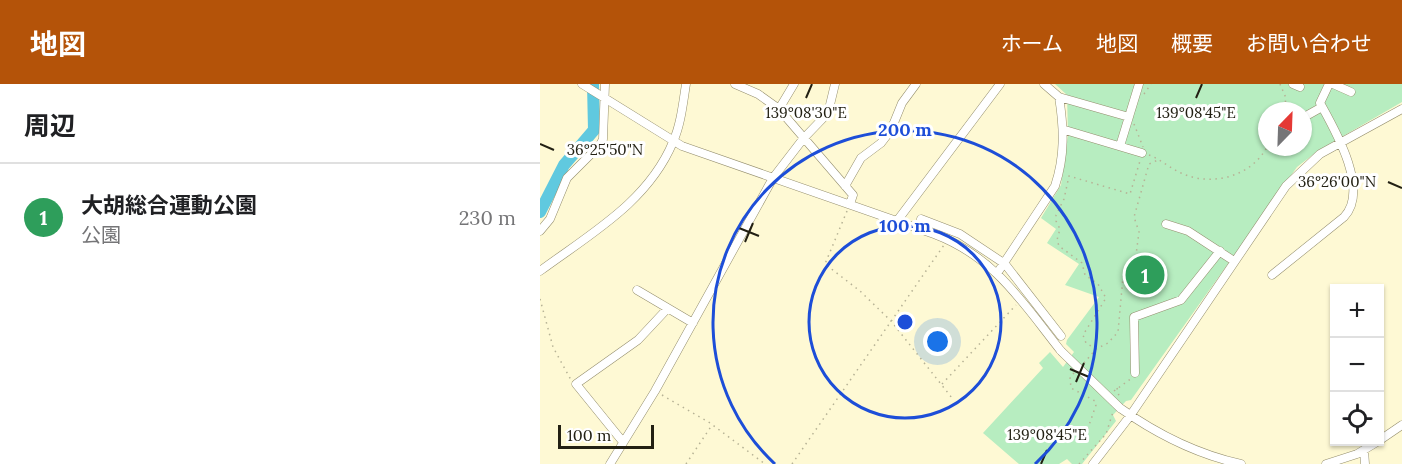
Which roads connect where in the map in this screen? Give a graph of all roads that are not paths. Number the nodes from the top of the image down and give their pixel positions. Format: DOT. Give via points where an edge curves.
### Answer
graph roads {
  1 [pos="605,84"];
  2 [pos="686,84"];
  3 [pos="735,84"];
  4 [pos="794,84"];
  5 [pos="835,84"];
  6 [pos="916,84"];
  7 [pos="1000,84"];
  8 [pos="1044,84"];
  9 [pos="1139,84"];
  10 [pos="1329,84"];
  11 [pos="1333,84"];
  12 [pos="583,85"];
  13 [pos="1351,92"];
  14 [pos="1059,97"];
  15 [pos="602,98"];
  16 [pos="1322,107"];
  17 [pos="779,109"];
  18 [pos="1402,109"];
  19 [pos="1312,113"];
  20 [pos="1132,117"];
  21 [pos="1065,130"];
  22 [pos="803,139"];
  23 [pos="674,142"];
  24 [pos="1341,142"];
  25 [pos="1120,146"];
  26 [pos="1142,153"];
  27 [pos="773,178"];
  28 [pos="845,186"];
  29 [pos="850,204"];
  30 [pos="921,219"];
  31 [pos="897,221"];
  32 [pos="1167,224"];
  33 [pos="936,230"];
  34 [pos="540,231"];
  35 [pos="960,234"];
  36 [pos="957,243"];
  37 [pos="1220,251"];
  38 [pos="1234,261"];
  39 [pos="1005,264"];
  40 [pos="540,272"];
  41 [pos="998,272"];
  42 [pos="1272,275"];
  43 [pos="637,290"];
  44 [pos="667,309"];
  45 [pos="1039,315"];
  46 [pos="693,323"];
  47 [pos="1061,336"];
  48 [pos="1135,373"];
  49 [pos="1131,416"];
  50 [pos="1402,425"];
  51 [pos="1384,437"];
  52 [pos="623,442"];
  53 [pos="1370,446"];
  54 [pos="1364,450"];
  55 [pos="610,464"];
  56 [pos="1093,464"];
  57 [pos="1241,464"];
  58 [pos="1326,464"];
  59 [pos="1365,464"];
  1 -- 15 [label="street"];
  2 -- 23 [label="street"];
  3 -- 17 [label="street"];
  4 -- 17 [label="street"];
  5 -- 22 [label="street" via="828,113"];
  6 -- 28 [label="street" via="902,103 891,130 861,158"];
  7 -- 31 [label="street"];
  8 -- 14 [label="street"];
  9 -- 20 [label="street"];
  10 -- 16 [label="street" via="1320,103"];
  11 -- 13 [label="street"];
  12 -- 15 [label="street"];
  14 -- 20 [label="street"];
  14 -- 21 [label="street"];
  15 -- 23 [label="street"];
  15 -- 34 [label="street" via="605,132 600,146 567,178 550,219"];
  16 -- 19 [label="street"];
  16 -- 24 [label="street"];
  17 -- 22 [label="street"];
  18 -- 24 [label="street"];
  20 -- 25 [label="street"];
  21 -- 25 [label="street"];
  21 -- 39 [label="street" via="1056,186"];
  22 -- 27 [label="street"];
  22 -- 28 [label="street"];
  23 -- 27 [label="street"];
  23 -- 40 [label="street" via="657,174 630,204"];
  24 -- 38 [label="street" via="1320,154 1286,186"];
  24 -- 42 [label="street" via="1355,198 1351,210"];
  25 -- 26 [label="street"];
  27 -- 29 [label="street"];
  27 -- 46 [label="street"];
  28 -- 29 [label="street" via="853,195"];
  29 -- 31 [label="street"];
  30 -- 33 [label="street"];
  31 -- 33 [label="street"];
  32 -- 37 [label="street" via="1188,231"];
  33 -- 35 [label="street"];
  33 -- 36 [label="street"];
  35 -- 36 [label="street"];
  35 -- 39 [label="street"];
  36 -- 41 [label="street"];
  37 -- 38 [label="street"];
  37 -- 48 [label="street" via="1181,300 1134,317"];
  38 -- 49 [label="street"];
  39 -- 41 [label="street"];
  39 -- 45 [label="street"];
  41 -- 45 [label="street"];
  43 -- 44 [label="street"];
  44 -- 46 [label="street"];
  44 -- 52 [label="street" via="638,340 576,384"];
  45 -- 47 [label="street"];
  45 -- 49 [label="street, bridge" via="1061,351"];
  46 -- 52 [label="street"];
  49 -- 56 [label="street"];
  49 -- 57 [label="street" via="1172,441"];
  50 -- 51 [label="street"];
  52 -- 55 [label="street"];
  53 -- 54 [label="street"];
  54 -- 58 [label="street"];
  54 -- 59 [label="street"];
}
